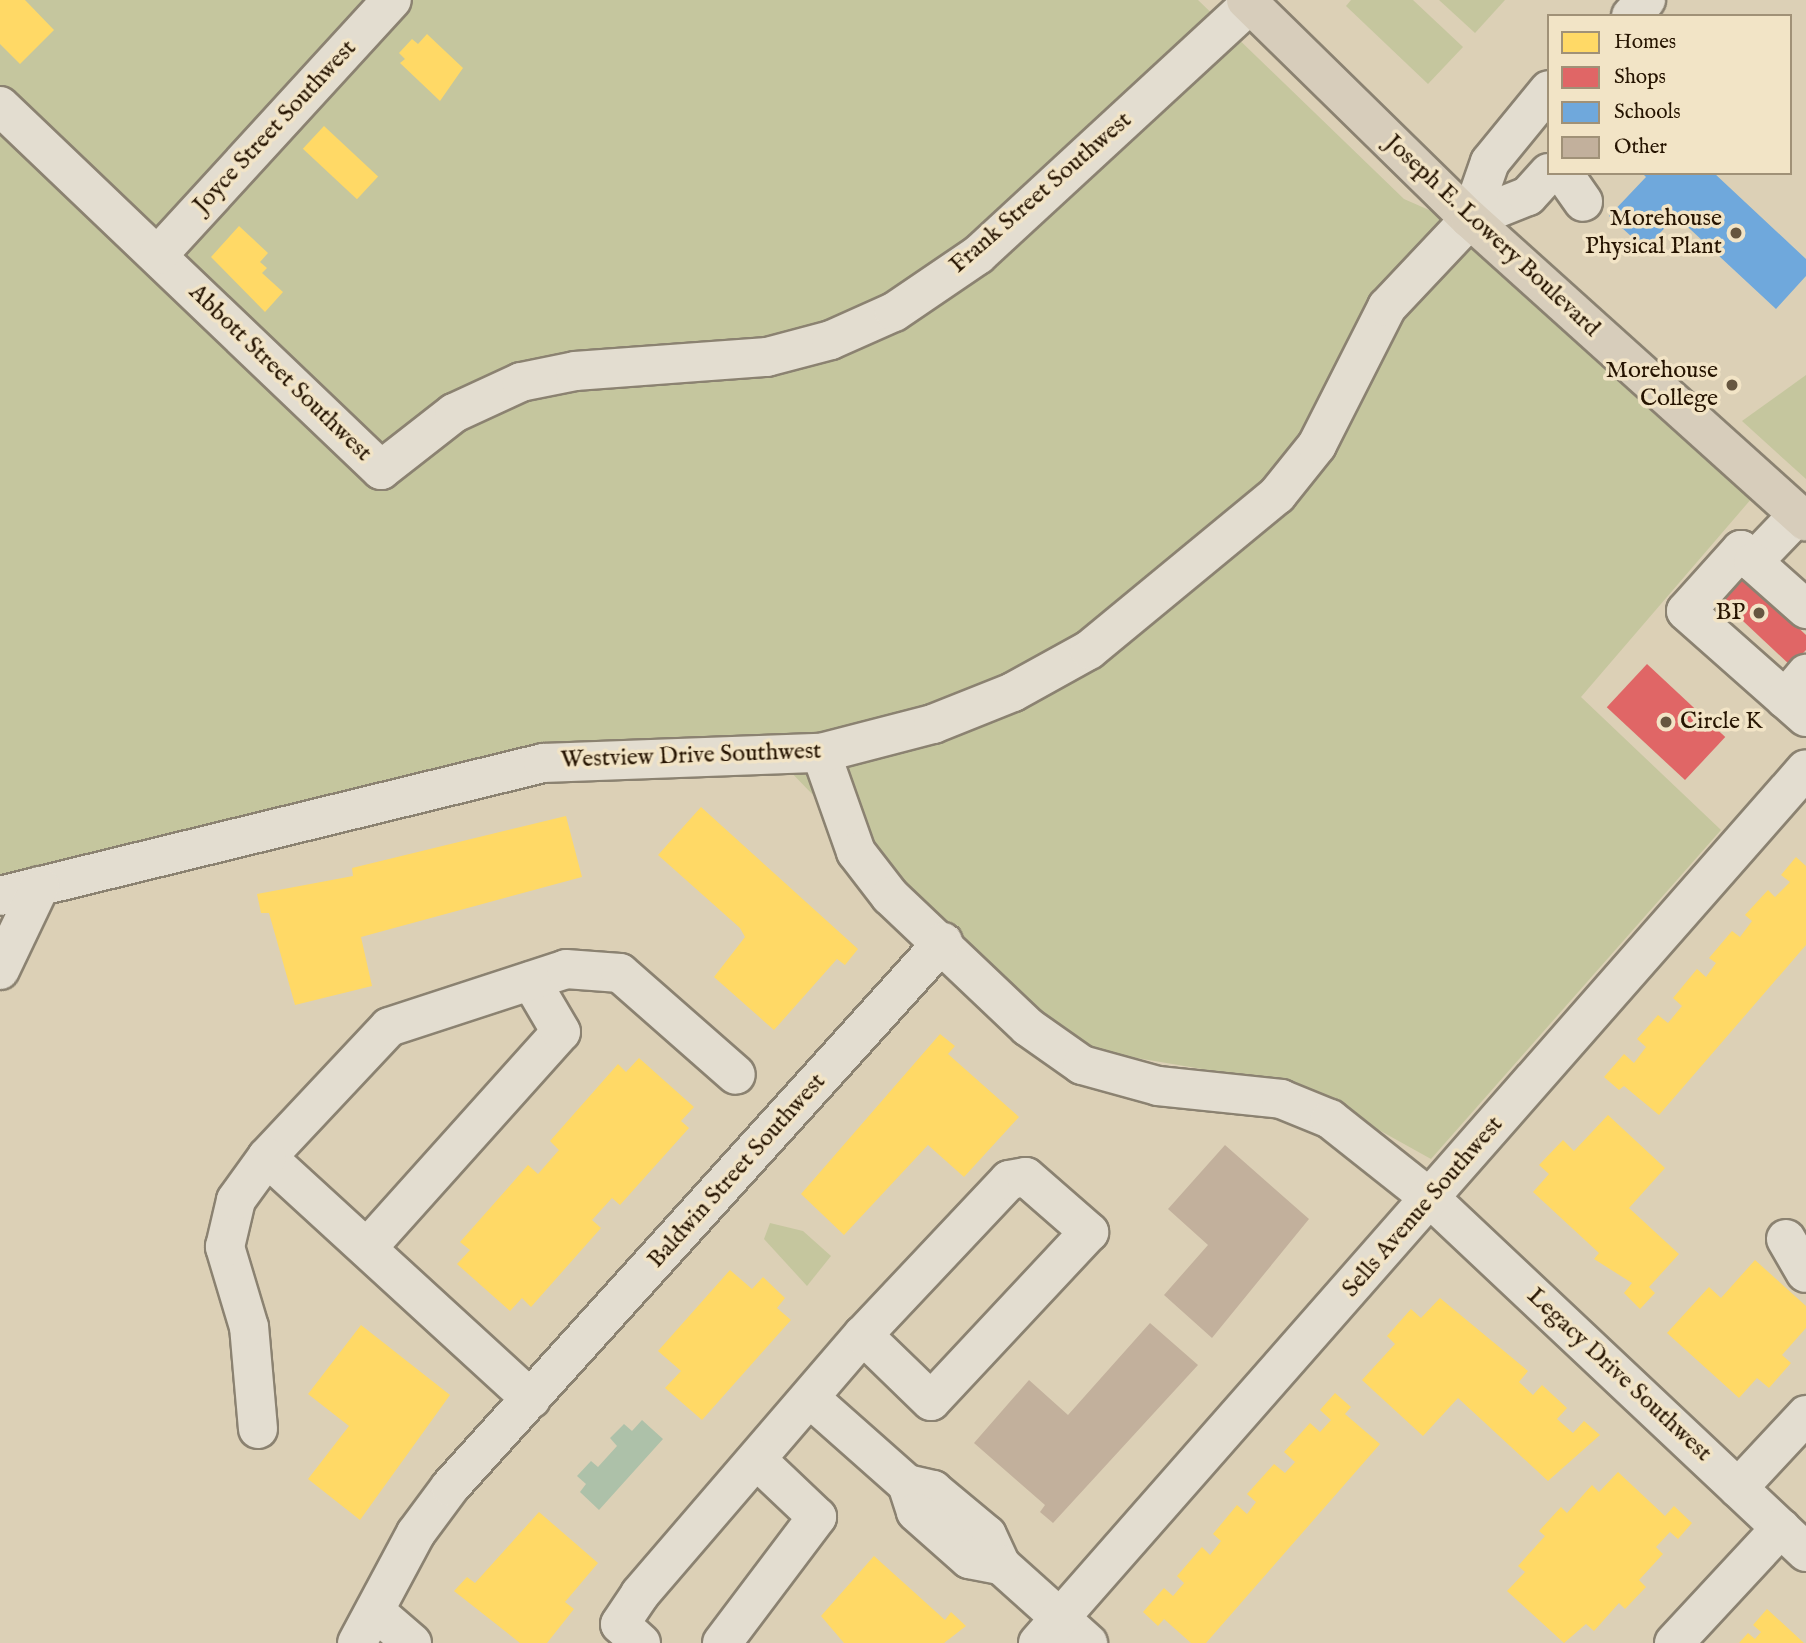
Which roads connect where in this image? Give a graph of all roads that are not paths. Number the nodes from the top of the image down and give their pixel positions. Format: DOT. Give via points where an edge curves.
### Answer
graph roads {
  1 [pos="392,0"];
  2 [pos="1646,0"];
  3 [pos="1248,2"];
  4 [pos="1633,14"];
  5 [pos="1547,92"];
  6 [pos="0,106"];
  7 [pos="1517,124"];
  8 [pos="1547,153"];
  9 [pos="1547,175"];
  10 [pos="1469,219"];
  11 [pos="158,255"];
  12 [pos="685,363"];
  13 [pos="1802,518"];
  14 [pos="1753,562"];
  15 [pos="1806,609"];
  16 [pos="1799,697"];
  17 [pos="821,753"];
  18 [pos="1806,769"];
  19 [pos="40,886"];
  20 [pos="0,896"];
  21 [pos="943,942"];
  22 [pos="0,970"];
  23 [pos="531,981"];
  24 [pos="736,1075"];
  25 [pos="267,1157"];
  26 [pos="1432,1199"];
  27 [pos="1806,1244"];
  28 [pos="367,1248"];
  29 [pos="1806,1273"];
  30 [pos="863,1335"];
  31 [pos="531,1399"];
  32 [pos="812,1400"];
  33 [pos="1806,1415"];
  34 [pos="258,1429"];
  35 [pos="757,1460"];
  36 [pos="1738,1488"];
  37 [pos="1793,1540"];
  38 [pos="366,1627"];
  39 [pos="1049,1630"];
  40 [pos="412,1643"];
  41 [pos="641,1643"];
  42 [pos="722,1643"];
  43 [pos="1088,1643"];
  44 [pos="1674,1643"];
  1 -- 11 [label="street, Joyce Street Southwest"];
  2 -- 4 [label="street"];
  3 -- 10 [label="main road, Joseph E. Lowery Boulevard"];
  3 -- 12 [label="street, Frank Street Southwest" via="978,255 894,312 831,340 766,357"];
  5 -- 7 [label="street, Westview Drive Southwest"];
  6 -- 11 [label="street, Abbott Street Southwest"];
  7 -- 8 [label="street"];
  7 -- 10 [label="street, Westview Drive Southwest" via="1490,162"];
  9 -- 10 [label="street, Westview Drive Southwest" via="1528,196"];
  10 -- 13 [label="main road, Joseph E. Lowery Boulevard"];
  10 -- 17 [label="street, Westview Drive Southwest" via="1387,307 1317,445 1277,495 1120,625 1089,650 1013,692 933,724"];
  11 -- 12 [label="street, Abbott Street Southwest" via="381,470 454,413 521,382"];
  13 -- 14 [label="street"];
  14 -- 15 [label="street"];
  14 -- 16 [label="street" via="1741,550 1686,611"];
  17 -- 19 [label="street, Westview Drive Southwest" via="543,762"];
  17 -- 21 [label="street" via="856,852 890,896"];
  18 -- 26 [label="street, Sells Avenue Southwest"];
  19 -- 20 [label="street, Westview Drive Southwest"];
  19 -- 22 [label="street"];
  21 -- 26 [label="street" via="1028,1027 1082,1065 1158,1086 1281,1099 1330,1119"];
  21 -- 31 [label="street, Baldwin Street Southwest"];
  23 -- 24 [label="street" via="566,969 620,973"];
  23 -- 25 [label="street" via="389,1027"];
  23 -- 28 [label="street" via="561,1032"];
  25 -- 28 [label="street"];
  25 -- 34 [label="street" via="236,1200 225,1247 248,1327"];
  26 -- 36 [label="street, Legacy Drive Southwest"];
  26 -- 39 [label="street, Sells Avenue Southwest"];
  27 -- 29 [label="street" via="1786,1239"];
  28 -- 31 [label="street"];
  30 -- 30 [label="street" via="1009,1180 1026,1177 1088,1232 931,1401"];
  30 -- 32 [label="street"];
  31 -- 38 [label="street, Baldwin Street Southwest" via="443,1496"];
  32 -- 35 [label="street"];
  32 -- 39 [label="street" via="907,1484 916,1513 969,1559 1001,1565"];
  33 -- 36 [label="street"];
  35 -- 41 [label="street" via="620,1624"];
  35 -- 42 [label="street" via="817,1517"];
  36 -- 37 [label="street, Legacy Drive Southwest"];
  37 -- 44 [label="street"];
  38 -- 40 [label="street, Baldwin Street Southwest"];
  39 -- 43 [label="street"];
}
